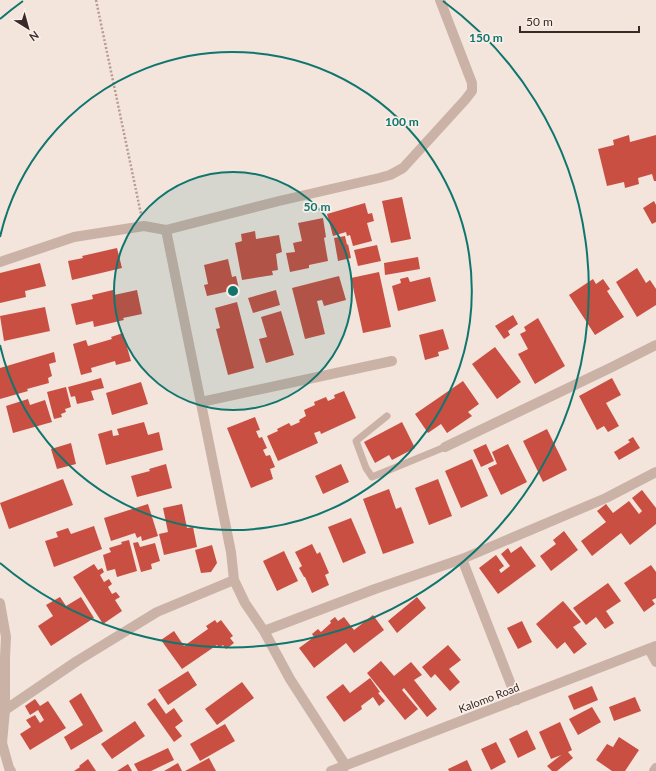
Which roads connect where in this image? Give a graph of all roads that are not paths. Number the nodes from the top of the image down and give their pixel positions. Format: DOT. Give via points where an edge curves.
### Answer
graph roads {
  1 [pos="440,0"];
  2 [pos="166,230"];
  3 [pos="0,262"];
  4 [pos="656,345"];
  5 [pos="392,360"];
  6 [pos="201,402"];
  7 [pos="387,416"];
  8 [pos="445,447"];
  9 [pos="656,472"];
  10 [pos="462,559"];
  11 [pos="234,580"];
  12 [pos="0,603"];
  13 [pos="264,631"];
  14 [pos="653,647"];
  15 [pos="3,659"];
  16 [pos="656,662"];
  17 [pos="517,700"];
  18 [pos="5,710"];
  19 [pos="346,766"];
  20 [pos="656,768"];
  21 [pos="11,771"];
  22 [pos="331,771"];
  23 [pos="654,771"];
  1 -- 2 [label="street" via="472,83 472,91 403,168 379,178"];
  2 -- 3 [label="street" via="144,226 74,237"];
  2 -- 6 [label="street"];
  4 -- 8 [label="street"];
  5 -- 6 [label="street"];
  6 -- 11 [label="street" via="231,552"];
  7 -- 8 [label="lane" via="356,441 372,477"];
  9 -- 10 [label="street" via="606,498"];
  10 -- 13 [label="street"];
  10 -- 17 [label="street"];
  11 -- 13 [label="street" via="245,603"];
  11 -- 18 [label="street" via="157,612 77,661"];
  12 -- 15 [label="street" via="6,637"];
  13 -- 19 [label="street" via="290,678"];
  14 -- 16 [label="street"];
  14 -- 17 [label="street, Kalomo Road"];
  15 -- 18 [label="street"];
  17 -- 19 [label="street, Kalomo Road"];
  18 -- 21 [label="street" via="2,743"];
  19 -- 22 [label="street, Kalomo Road"];
  20 -- 23 [label="street"];
}
